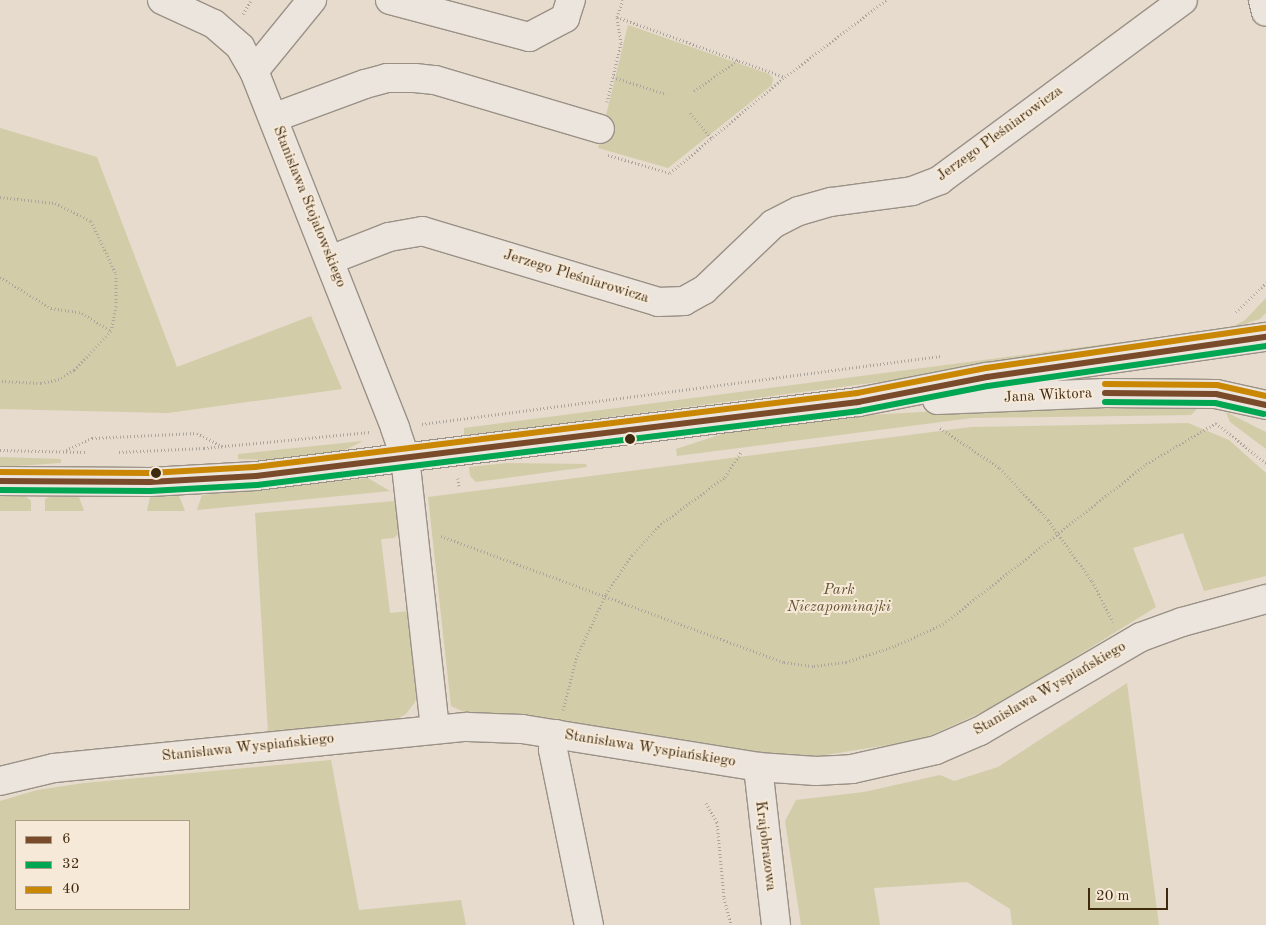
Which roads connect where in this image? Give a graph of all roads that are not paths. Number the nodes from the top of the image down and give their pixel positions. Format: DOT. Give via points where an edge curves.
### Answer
graph roads {
  1 [pos="312,0"];
  2 [pos="390,0"];
  3 [pos="571,0"];
  4 [pos="1183,0"];
  5 [pos="1264,0"];
  6 [pos="168,1"];
  7 [pos="1266,12"];
  8 [pos="254,71"];
  9 [pos="274,118"];
  10 [pos="600,128"];
  11 [pos="330,260"];
  12 [pos="1266,337"];
  13 [pos="858,402"];
  14 [pos="1266,405"];
  15 [pos="405,457"];
  16 [pos="0,481"];
  17 [pos="1266,599"];
  18 [pos="435,729"];
  19 [pos="556,734"];
  20 [pos="758,767"];
  21 [pos="0,781"];
  22 [pos="589,925"];
  23 [pos="776,925"];
  1 -- 8 [label="street"];
  2 -- 3 [label="street" via="530,37 565,18"];
  4 -- 11 [label="street, Jerzego Pleśniarowicza" via="940,180 912,191 831,202 799,211 773,224 704,290 684,301 658,302 422,231 388,237"];
  5 -- 7 [label="street"];
  6 -- 8 [label="street, Stanisława Stojałowskiego" via="214,24 229,36 240,47"];
  8 -- 9 [label="street, Stanisława Stojałowskiego"];
  9 -- 10 [label="street" via="365,84 387,78 415,78 435,80"];
  9 -- 11 [label="street, Stanisława Stojałowskiego"];
  11 -- 15 [label="street, Stanisława Stojałowskiego"];
  12 -- 13 [label="street, Jana Wiktora" via="987,377"];
  13 -- 14 [label="street, Jana Wiktora" via="1105,393 1207,394 1246,398"];
  13 -- 15 [label="street, Jana Wiktora"];
  15 -- 16 [label="street, Jana Wiktora" via="246,477 150,482"];
  15 -- 18 [label="street, Stanisława Stojałowskiego"];
  17 -- 20 [label="street, Stanisława Wyspiańskiego" via="1141,637 980,731 936,750 852,769 816,771"];
  18 -- 19 [label="street, Stanisława Wyspiańskiego" via="494,726"];
  18 -- 21 [label="street, Stanisława Wyspiańskiego" via="54,768"];
  19 -- 20 [label="street, Stanisława Wyspiańskiego"];
  19 -- 22 [label="street" via="553,750"];
  20 -- 23 [label="street, Krajobrazowa"];
}
